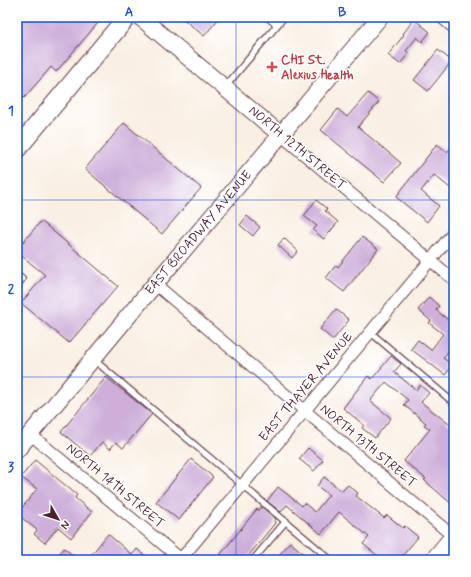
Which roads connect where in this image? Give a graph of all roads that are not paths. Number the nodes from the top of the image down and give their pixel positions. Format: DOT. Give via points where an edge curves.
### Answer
graph roads {
  1 [pos="127,17"];
  2 [pos="140,17"];
  3 [pos="267,17"];
  4 [pos="284,17"];
  5 [pos="380,17"];
  6 [pos="440,17"];
  7 [pos="277,25"];
  8 [pos="454,28"];
  9 [pos="225,88"];
  10 [pos="281,135"];
  11 [pos="17,149"];
  12 [pos="454,232"];
  13 [pos="430,260"];
  14 [pos="17,275"];
  15 [pos="454,280"];
  16 [pos="155,284"];
  17 [pos="17,286"];
  18 [pos="370,332"];
  19 [pos="93,359"];
  20 [pos="454,403"];
  21 [pos="305,411"];
  22 [pos="30,434"];
  23 [pos="17,450"];
  24 [pos="243,485"];
  25 [pos="286,521"];
  26 [pos="454,536"];
  27 [pos="181,560"];
  28 [pos="253,560"];
  29 [pos="332,560"];
  30 [pos="433,560"];
  1 -- 11 [label="main road"];
  2 -- 9 [label="street, NORTH 12TH STREET"];
  3 -- 7 [label="lane"];
  4 -- 7 [label="lane"];
  5 -- 10 [label="street, EAST BROADWAY AVENUE"];
  6 -- 8 [label="street"];
  7 -- 9 [label="lane"];
  9 -- 10 [label="street, NORTH 12TH STREET"];
  10 -- 13 [label="street, NORTH 12TH STREET"];
  10 -- 16 [label="street, EAST BROADWAY AVENUE"];
  12 -- 13 [label="street, EAST THAYER AVENUE"];
  13 -- 15 [label="street, NORTH 12TH STREET"];
  13 -- 18 [label="street, EAST THAYER AVENUE"];
  14 -- 17 [label="lane" via="22,279"];
  16 -- 19 [label="street, EAST BROADWAY AVENUE"];
  16 -- 21 [label="street, NORTH 13TH STREET"];
  18 -- 20 [label="lane"];
  18 -- 21 [label="street, EAST THAYER AVENUE"];
  19 -- 22 [label="street, EAST BROADWAY AVENUE"];
  19 -- 24 [label="lane"];
  21 -- 24 [label="street, EAST THAYER AVENUE"];
  21 -- 26 [label="street, NORTH 13TH STREET"];
  22 -- 23 [label="street, EAST BROADWAY AVENUE"];
  22 -- 27 [label="street, NORTH 14TH STREET"];
  24 -- 25 [label="lane"];
  24 -- 27 [label="street, EAST THAYER AVENUE"];
  25 -- 28 [label="lane"];
  25 -- 29 [label="lane"];
  26 -- 30 [label="street"];
}
